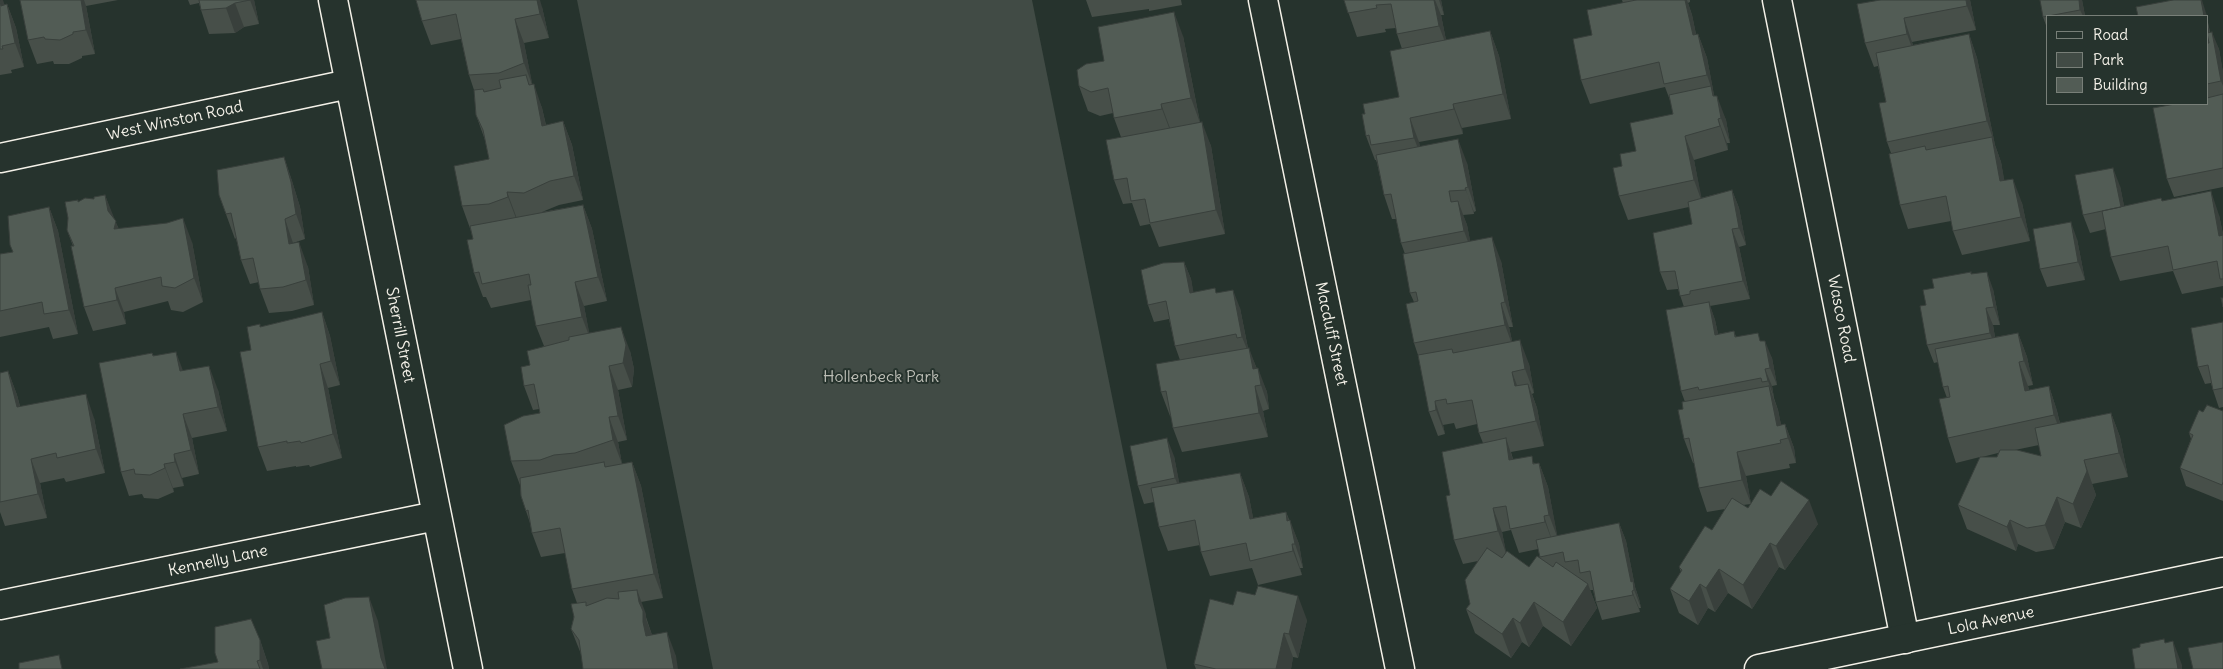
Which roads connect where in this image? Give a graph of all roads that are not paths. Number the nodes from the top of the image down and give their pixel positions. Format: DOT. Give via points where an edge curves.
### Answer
graph roads {
  1 [pos="333,0"];
  2 [pos="1263,0"];
  3 [pos="1777,0"];
  4 [pos="349,84"];
  5 [pos="0,158"];
  6 [pos="436,516"];
  7 [pos="2223,572"];
  8 [pos="0,605"];
  9 [pos="1905,639"];
  10 [pos="468,669"];
  11 [pos="1400,669"];
  12 [pos="1759,669"];
  1 -- 4 [label="street, Sherrill Street"];
  2 -- 11 [label="street, Macduff Street"];
  3 -- 9 [label="street, Wasco Road"];
  4 -- 5 [label="street, West Winston Road"];
  4 -- 6 [label="street, Sherrill Street"];
  6 -- 8 [label="street, Kennelly Lane"];
  6 -- 10 [label="street, Sherrill Street"];
  7 -- 9 [label="street, Lola Avenue"];
  9 -- 12 [label="street, Lola Avenue"];
}
